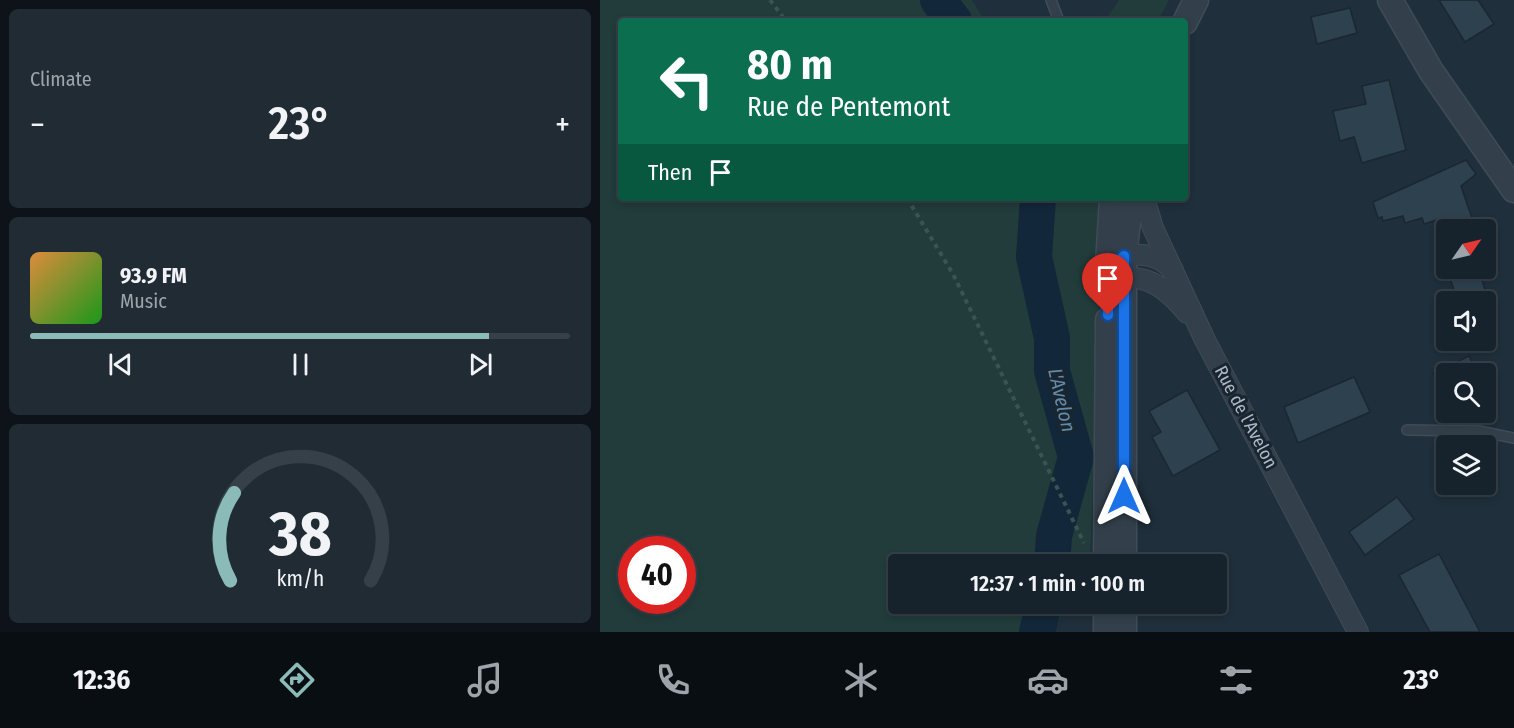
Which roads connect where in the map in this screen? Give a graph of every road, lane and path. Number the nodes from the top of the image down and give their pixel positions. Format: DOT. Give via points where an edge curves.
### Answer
graph roads {
  1 [pos="770,0"];
  2 [pos="1051,0"];
  3 [pos="1196,0"];
  4 [pos="1390,0"];
  5 [pos="784,18"];
  6 [pos="1058,18"];
  7 [pos="1187,18"];
  8 [pos="1514,190"];
  9 [pos="909,201"];
  10 [pos="1112,201"];
  11 [pos="1130,201"];
  12 [pos="1145,201"];
  13 [pos="1119,268"];
  14 [pos="1173,270"];
  15 [pos="1205,340"];
  16 [pos="1407,430"];
  17 [pos="1514,438"];
  18 [pos="1095,554"];
  19 [pos="1098,554"];
  20 [pos="1124,554"];
  21 [pos="1106,614"];
  22 [pos="1124,614"];
  23 [pos="1106,632"];
  24 [pos="1124,632"];
  25 [pos="1358,632"];
  1 -- 5 [label="path"];
  2 -- 6 [label="lane"];
  3 -- 7 [label="street"];
  4 -- 8 [label="street" via="1431,71"];
  9 -- 18 [label="path" via="953,274 1073,522"];
  10 -- 13 [label="street"];
  11 -- 13 [label="street"];
  12 -- 14 [label="street, Rue de l'Avelon"];
  13 -- 14 [label="street" via="1152,257"];
  13 -- 15 [label="street" via="1166,291 1194,321"];
  13 -- 19 [label="street"];
  13 -- 20 [label="street"];
  14 -- 15 [label="street, Rue de l'Avelon"];
  15 -- 25 [label="street, Rue de l'Avelon"];
  16 -- 17 [label="lane" via="1479,431"];
  21 -- 23 [label="street"];
  22 -- 24 [label="street"];
}
